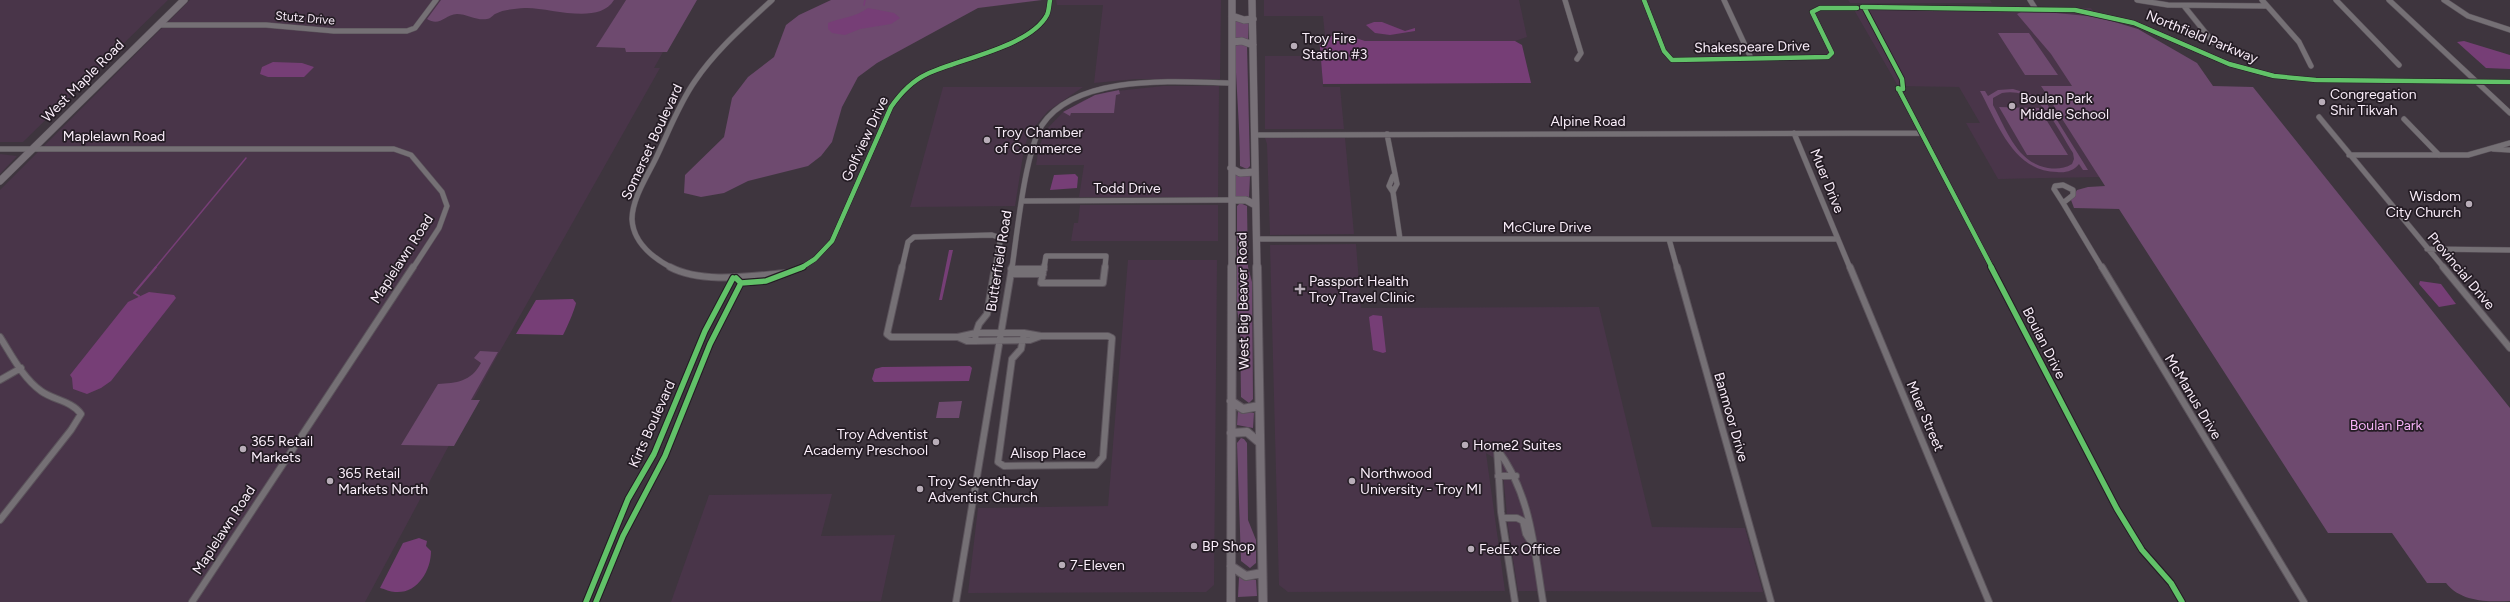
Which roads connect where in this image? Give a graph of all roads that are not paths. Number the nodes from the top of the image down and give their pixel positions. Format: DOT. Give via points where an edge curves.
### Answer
graph roads {
  1 [pos="184,0"];
  2 [pos="436,0"];
  3 [pos="772,0"];
  4 [pos="1050,0"];
  5 [pos="1232,0"];
  6 [pos="1252,0"];
  7 [pos="1565,0"];
  8 [pos="1644,0"];
  9 [pos="1724,0"];
  10 [pos="2030,0"];
  11 [pos="2137,0"];
  12 [pos="2262,0"];
  13 [pos="2336,0"];
  14 [pos="2390,0"];
  15 [pos="2444,0"];
  16 [pos="2184,6"];
  17 [pos="2267,6"];
  18 [pos="1860,8"];
  19 [pos="2035,8"];
  20 [pos="1232,16"];
  21 [pos="1253,19"];
  22 [pos="159,25"];
  23 [pos="2510,30"];
  24 [pos="1232,42"];
  25 [pos="2213,42"];
  26 [pos="1253,45"];
  27 [pos="1751,58"];
  28 [pos="1577,59"];
  29 [pos="2399,65"];
  30 [pos="2311,66"];
  31 [pos="2477,82"];
  32 [pos="2510,82"];
  33 [pos="1231,83"];
  34 [pos="1898,88"];
  35 [pos="2510,113"];
  36 [pos="2319,117"];
  37 [pos="2404,118"];
  38 [pos="1794,133"];
  39 [pos="1922,133"];
  40 [pos="1254,134"];
  41 [pos="1387,134"];
  42 [pos="2510,143"];
  43 [pos="0,149"];
  44 [pos="33,149"];
  45 [pos="2489,149"];
  46 [pos="2510,150"];
  47 [pos="2349,155"];
  48 [pos="2439,155"];
  49 [pos="1231,168"];
  50 [pos="1255,172"];
  51 [pos="0,181"];
  52 [pos="1231,200"];
  53 [pos="1022,201"];
  54 [pos="2063,203"];
  55 [pos="1255,205"];
  56 [pos="1669,238"];
  57 [pos="1256,239"];
  58 [pos="1400,239"];
  59 [pos="1838,239"];
  60 [pos="2427,249"];
  61 [pos="2510,250"];
  62 [pos="1011,271"];
  63 [pos="1043,271"];
  64 [pos="737,280"];
  65 [pos="977,333"];
  66 [pos="1001,333"];
  67 [pos="1024,333"];
  68 [pos="1041,336"];
  69 [pos="0,337"];
  70 [pos="958,337"];
  71 [pos="975,341"];
  72 [pos="1000,341"];
  73 [pos="1023,341"];
  74 [pos="2510,348"];
  75 [pos="21,368"];
  76 [pos="0,380"];
  77 [pos="1231,401"];
  78 [pos="1259,406"];
  79 [pos="1231,433"];
  80 [pos="1260,443"];
  81 [pos="1498,476"];
  82 [pos="1516,476"];
  83 [pos="1502,518"];
  84 [pos="0,520"];
  85 [pos="1533,546"];
  86 [pos="1231,566"];
  87 [pos="1262,573"];
  88 [pos="192,602"];
  89 [pos="586,602"];
  90 [pos="596,602"];
  91 [pos="956,602"];
  92 [pos="1231,602"];
  93 [pos="1263,602"];
  94 [pos="1515,602"];
  95 [pos="1543,602"];
  96 [pos="1771,602"];
  97 [pos="1989,602"];
  98 [pos="2182,602"];
  99 [pos="2304,602"];
  1 -- 22 [label="main road, West Maple Road"];
  2 -- 22 [label="street, Stutz Drive" via="415,28 407,31 334,31 266,25"];
  3 -- 64 [label="street, Somerset Boulevard" via="722,46 694,82 639,193 633,214 639,241 659,261 693,274"];
  4 -- 64 [label="street, Golfview Drive" via="1045,20 1033,32 1014,42 926,74 903,91 891,107 832,240 824,252 812,261 768,282"];
  5 -- 20 [label="main road, West Big Beaver Road"];
  6 -- 21 [label="main road, West Big Beaver Road"];
  7 -- 28 [label="street" via="1581,53"];
  8 -- 27 [label="street, Shakespeare Drive" via="1664,51 1672,60"];
  9 -- 27 [label="street"];
  10 -- 19 [label="street"];
  11 -- 16 [label="street"];
  12 -- 17 [label="street"];
  13 -- 29 [label="street"];
  14 -- 31 [label="street"];
  15 -- 23 [label="street" via="2468,16"];
  16 -- 17 [label="street"];
  16 -- 25 [label="street"];
  17 -- 30 [label="street" via="2300,42"];
  18 -- 19 [label="street, Northfield Parkway"];
  18 -- 27 [label="street, Shakespeare Drive" via="1820,8 1812,12 1832,53 1831,56"];
  19 -- 31 [label="street, Northfield Parkway" via="2075,10 2120,19 2151,29 2229,64 2274,76 2316,80"];
  20 -- 21 [label="main road" via="1244,20"];
  20 -- 24 [label="main road, West Big Beaver Road"];
  21 -- 26 [label="main road, West Big Beaver Road"];
  22 -- 44 [label="main road, West Maple Road"];
  24 -- 26 [label="main road" via="1242,41"];
  24 -- 33 [label="main road, West Big Beaver Road"];
  26 -- 40 [label="main road, West Big Beaver Road"];
  31 -- 32 [label="street, Northfield Parkway"];
  31 -- 35 [label="street"];
  33 -- 49 [label="main road, West Big Beaver Road"];
  33 -- 53 [label="street, Butterfield Road" via="1121,85 1071,101 1049,117 1037,132 1031,148"];
  34 -- 39 [label="street, Boulan Drive"];
  36 -- 47 [label="street, Provincial Drive"];
  37 -- 48 [label="street"];
  38 -- 39 [label="street, Alpine Road"];
  38 -- 41 [label="street, Alpine Road"];
  38 -- 59 [label="street, Muer Drive"];
  39 -- 98 [label="street, Boulan Drive" via="2117,509 2142,550 2171,583"];
  40 -- 41 [label="street, Alpine Road"];
  40 -- 50 [label="main road, West Big Beaver Road"];
  41 -- 58 [label="street" via="1397,186 1393,192"];
  42 -- 45 [label="street"];
  43 -- 44 [label="street, Maplelawn Road"];
  44 -- 51 [label="main road, West Maple Road"];
  44 -- 88 [label="street, Maplelawn Road" via="394,149 411,155 445,198 445,215 438,228"];
  45 -- 46 [label="street"];
  45 -- 48 [label="street" via="2468,154"];
  47 -- 48 [label="street"];
  47 -- 60 [label="street, Provincial Drive"];
  49 -- 50 [label="main road" via="1240,173"];
  49 -- 52 [label="main road, West Big Beaver Road"];
  50 -- 55 [label="main road, West Big Beaver Road"];
  52 -- 53 [label="street, Todd Drive"];
  52 -- 55 [label="main road" via="1246,200"];
  52 -- 77 [label="main road, West Big Beaver Road"];
  53 -- 62 [label="street, Butterfield Road"];
  54 -- 99 [label="street, McManus Drive"];
  55 -- 57 [label="main road, West Big Beaver Road"];
  56 -- 58 [label="street, McClure Drive"];
  56 -- 59 [label="street, McClure Drive"];
  56 -- 96 [label="street, Banmoor Drive"];
  57 -- 58 [label="street, McClure Drive"];
  57 -- 78 [label="main road, West Big Beaver Road"];
  59 -- 97 [label="street, Muer Street"];
  60 -- 61 [label="street"];
  60 -- 74 [label="street, Provincial Drive"];
  62 -- 63 [label="street"];
  62 -- 66 [label="street, Butterfield Road"];
  63 -- 63 [label="street" via="1041,283 1103,283 1106,256 1046,256"];
  64 -- 89 [label="street, Kirts Boulevard" via="705,331 654,454 628,499"];
  64 -- 90 [label="street, Kirts Boulevard" via="665,456 623,536"];
  65 -- 66 [label="street, Alisop Place"];
  65 -- 70 [label="street, Alisop Place"];
  65 -- 70 [label="street" via="980,322 987,314 1000,242 998,237 914,236 908,242 887,334 891,337"];
  65 -- 71 [label="street"];
  66 -- 67 [label="street, Alisop Place"];
  66 -- 72 [label="street, Butterfield Road"];
  67 -- 68 [label="street, Alisop Place"];
  67 -- 73 [label="street, Alisop Place"];
  68 -- 73 [label="street, Alisop Place"];
  68 -- 73 [label="street, Alisop Place" via="1108,336 1113,341 1103,457 1096,465 1004,466 998,462 1012,359 1021,349"];
  69 -- 75 [label="street"];
  70 -- 71 [label="street, Alisop Place"];
  71 -- 72 [label="street, Alisop Place"];
  72 -- 73 [label="street, Alisop Place"];
  72 -- 91 [label="street, Butterfield Road"];
  75 -- 76 [label="street"];
  75 -- 84 [label="street" via="46,395 80,411 78,421"];
  77 -- 78 [label="main road" via="1243,409"];
  77 -- 79 [label="main road, West Big Beaver Road"];
  78 -- 80 [label="main road, West Big Beaver Road"];
  79 -- 80 [label="main road" via="1248,433"];
  79 -- 86 [label="main road, West Big Beaver Road"];
  80 -- 87 [label="main road, West Big Beaver Road"];
  81 -- 82 [label="street"];
  81 -- 82 [label="street" via="1497,449"];
  81 -- 83 [label="street"];
  82 -- 85 [label="street" via="1528,513"];
  83 -- 85 [label="street" via="1518,518 1523,521 1526,534"];
  83 -- 94 [label="street"];
  85 -- 95 [label="street"];
  86 -- 87 [label="main road" via="1246,576"];
  86 -- 92 [label="main road, West Big Beaver Road"];
  87 -- 93 [label="main road, West Big Beaver Road"];
}
